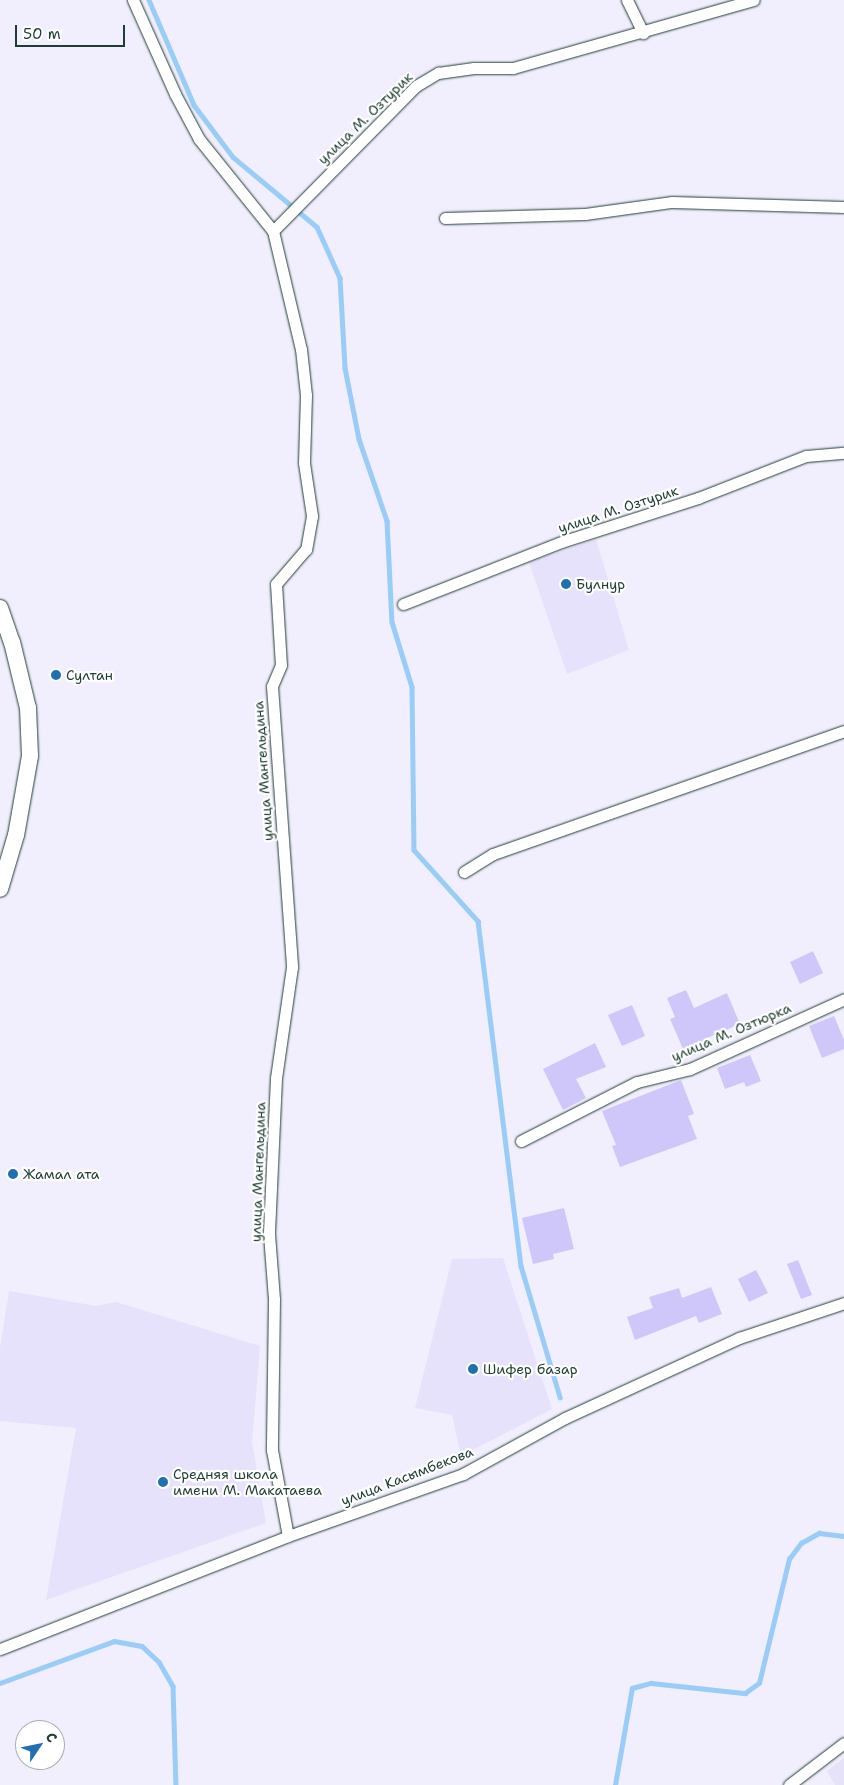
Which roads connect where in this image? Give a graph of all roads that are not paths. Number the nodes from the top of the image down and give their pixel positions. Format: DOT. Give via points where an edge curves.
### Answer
graph roads {
  1 [pos="133,0"];
  2 [pos="627,0"];
  3 [pos="754,0"];
  4 [pos="643,33"];
  5 [pos="844,207"];
  6 [pos="445,218"];
  7 [pos="273,231"];
  8 [pos="844,453"];
  9 [pos="403,604"];
  10 [pos="0,608"];
  11 [pos="844,731"];
  12 [pos="464,872"];
  13 [pos="0,889"];
  14 [pos="844,999"];
  15 [pos="521,1141"];
  16 [pos="844,1302"];
  17 [pos="288,1536"];
  18 [pos="0,1648"];
  19 [pos="844,1743"];
  20 [pos="789,1785"];
  1 -- 7 [label="street, улица Мангельдина" via="199,139"];
  2 -- 4 [label="street"];
  3 -- 4 [label="street, улица М. Озтурик"];
  4 -- 7 [label="street, улица М. Озтурик" via="514,68 474,68 438,74 416,86"];
  5 -- 6 [label="street" via="672,202 585,214"];
  7 -- 17 [label="street, улица Мангельдина" via="301,349 306,395 304,463 312,516 306,549 276,584 281,665 272,686 292,967 275,1097 270,1234 274,1299 272,1450"];
  8 -- 9 [label="street, улица М. Озтурик" via="806,456 698,498 564,541"];
  10 -- 13 [label="main road" via="28,708 30,756 16,835"];
  11 -- 12 [label="street" via="493,854"];
  14 -- 15 [label="street, улица М. Озтюрка" via="690,1069 637,1082"];
  16 -- 17 [label="street, улица Касымбекова" via="739,1338 565,1418 463,1474"];
  17 -- 18 [label="street, улица Касымбекова"];
  19 -- 20 [label="street"];
}
